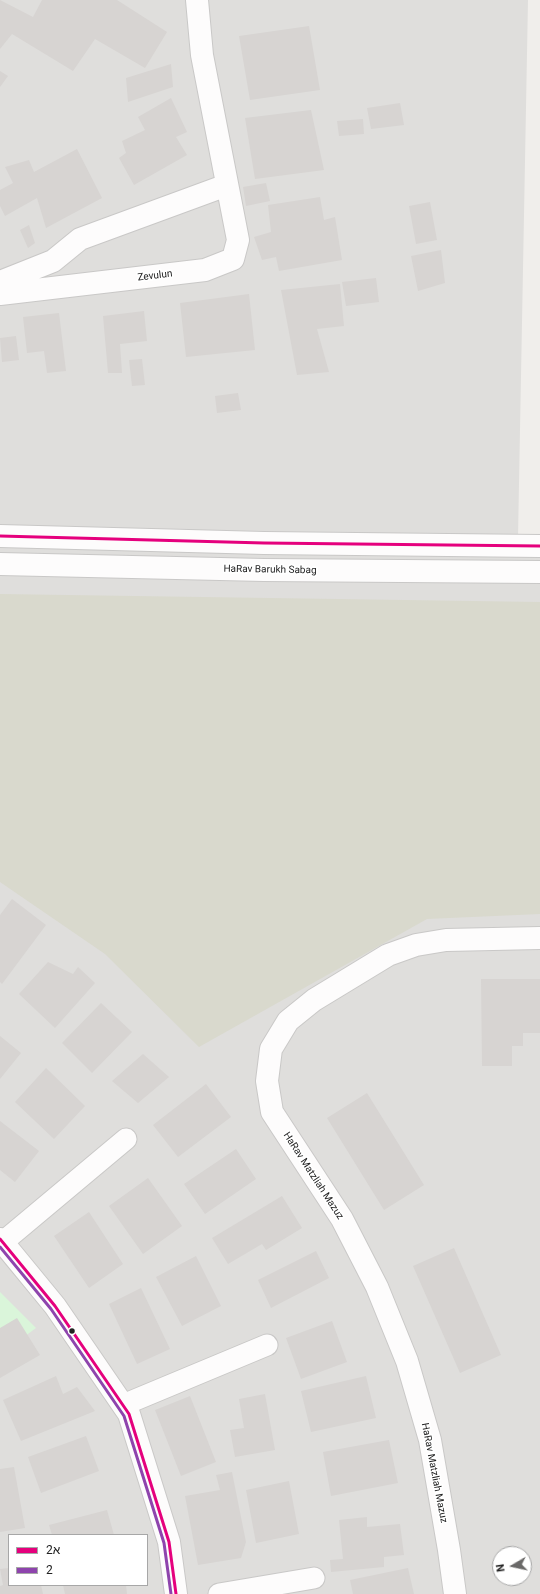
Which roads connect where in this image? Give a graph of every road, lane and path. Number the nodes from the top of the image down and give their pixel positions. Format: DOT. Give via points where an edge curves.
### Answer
graph roads {
  1 [pos="197,0"];
  2 [pos="227,185"];
  3 [pos="0,282"];
  4 [pos="0,294"];
  5 [pos="0,536"];
  6 [pos="540,546"];
  7 [pos="0,564"];
  8 [pos="540,572"];
  9 [pos="540,938"];
  10 [pos="126,1139"];
  11 [pos="1,1241"];
  12 [pos="267,1345"];
  13 [pos="123,1405"];
  14 [pos="314,1578"];
  15 [pos="176,1594"];
  16 [pos="219,1594"];
  17 [pos="455,1594"];
  1 -- 2 [label="street, Zevulun" via="202,55"];
  2 -- 3 [label="street" via="80,239 53,261"];
  2 -- 4 [label="street, Zevulun" via="238,240 233,259 205,270"];
  5 -- 6 [label="street" via="264,543"];
  7 -- 8 [label="street, HaRav Barukh Sabag" via="264,570"];
  9 -- 17 [label="street, HaRav Matzliah Mazuz" via="446,940 416,945 388,955 314,1000 288,1021 271,1049 267,1081 272,1112 342,1219 377,1286 407,1361 430,1440"];
  10 -- 11 [label="street"];
  11 -- 13 [label="street" via="55,1306"];
  12 -- 13 [label="street"];
  13 -- 15 [label="street" via="129,1414 169,1542"];
  14 -- 16 [label="street"];
}
